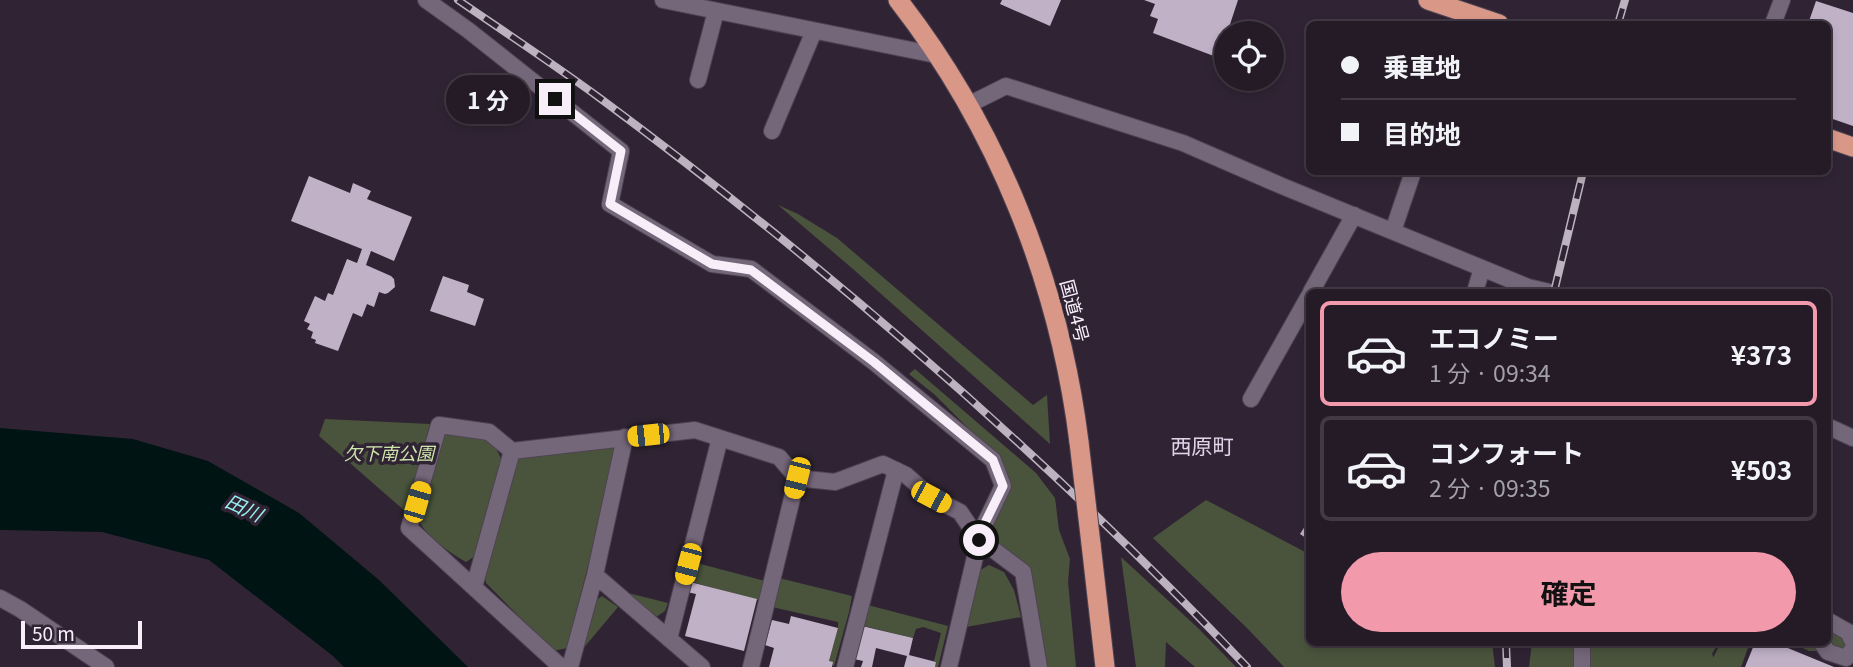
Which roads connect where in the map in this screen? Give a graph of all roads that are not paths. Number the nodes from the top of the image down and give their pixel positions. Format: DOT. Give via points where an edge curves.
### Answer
graph roads {
  1 [pos="426,0"];
  2 [pos="663,0"];
  3 [pos="898,0"];
  4 [pos="1428,0"];
  5 [pos="1782,0"];
  6 [pos="716,11"];
  7 [pos="1465,19"];
  8 [pos="1774,21"];
  9 [pos="814,31"];
  10 [pos="936,55"];
  11 [pos="698,80"];
  12 [pos="968,105"];
  13 [pos="772,131"];
  14 [pos="1831,139"];
  15 [pos="1853,147"];
  16 [pos="1412,175"];
  17 [pos="1354,215"];
  18 [pos="1393,231"];
  19 [pos="1482,268"];
  20 [pos="1313,289"];
  21 [pos="1476,289"];
  22 [pos="1536,289"];
  23 [pos="1306,301"];
  24 [pos="1251,399"];
  25 [pos="1831,428"];
  26 [pos="625,437"];
  27 [pos="720,438"];
  28 [pos="1853,438"];
  29 [pos="512,451"];
  30 [pos="896,470"];
  31 [pos="797,478"];
  32 [pos="978,537"];
  33 [pos="594,575"];
  34 [pos="474,587"];
  35 [pos="0,598"];
  36 [pos="1831,622"];
  37 [pos="669,639"];
  38 [pos="1853,642"];
  39 [pos="1582,646"];
  40 [pos="1824,646"];
  41 [pos="1853,649"];
  42 [pos="106,667"];
  43 [pos="561,667"];
  44 [pos="570,667"];
  45 [pos="702,667"];
  46 [pos="751,667"];
  47 [pos="845,667"];
  48 [pos="949,667"];
  49 [pos="1039,667"];
  50 [pos="1105,667"];
  51 [pos="1582,667"];
  1 -- 32 [label="street" via="621,151 610,204 712,264 751,270 874,362 993,460 1003,486"];
  2 -- 6 [label="street"];
  3 -- 10 [label="highway, 国道4号"];
  4 -- 7 [label="highway"];
  5 -- 8 [label="street"];
  6 -- 9 [label="street"];
  6 -- 11 [label="street"];
  9 -- 10 [label="street"];
  9 -- 13 [label="street"];
  10 -- 12 [label="highway, 国道4号"];
  12 -- 17 [label="street" via="1006,86 1183,143"];
  12 -- 50 [label="highway, 国道4号, bridge" via="1029,233 1067,367"];
  14 -- 15 [label="highway"];
  16 -- 18 [label="street"];
  17 -- 18 [label="street"];
  17 -- 20 [label="street"];
  18 -- 19 [label="street"];
  19 -- 21 [label="street"];
  19 -- 22 [label="street"];
  23 -- 24 [label="street"];
  25 -- 28 [label="street"];
  26 -- 27 [label="street" via="695,430"];
  26 -- 29 [label="street"];
  26 -- 33 [label="street"];
  27 -- 31 [label="street" via="779,457"];
  27 -- 37 [label="street"];
  29 -- 34 [label="street"];
  29 -- 34 [label="street" via="489,432 439,425 409,528"];
  30 -- 31 [label="street" via="883,464 835,482"];
  30 -- 32 [label="street" via="960,512"];
  30 -- 47 [label="street"];
  31 -- 46 [label="street"];
  32 -- 48 [label="street"];
  32 -- 49 [label="street" via="1023,572"];
  33 -- 37 [label="street"];
  33 -- 44 [label="street"];
  34 -- 43 [label="street"];
  35 -- 42 [label="street"];
  36 -- 38 [label="street" via="1849,632"];
  37 -- 45 [label="street"];
  39 -- 51 [label="street"];
  40 -- 41 [label="street" via="1846,658"];
}
